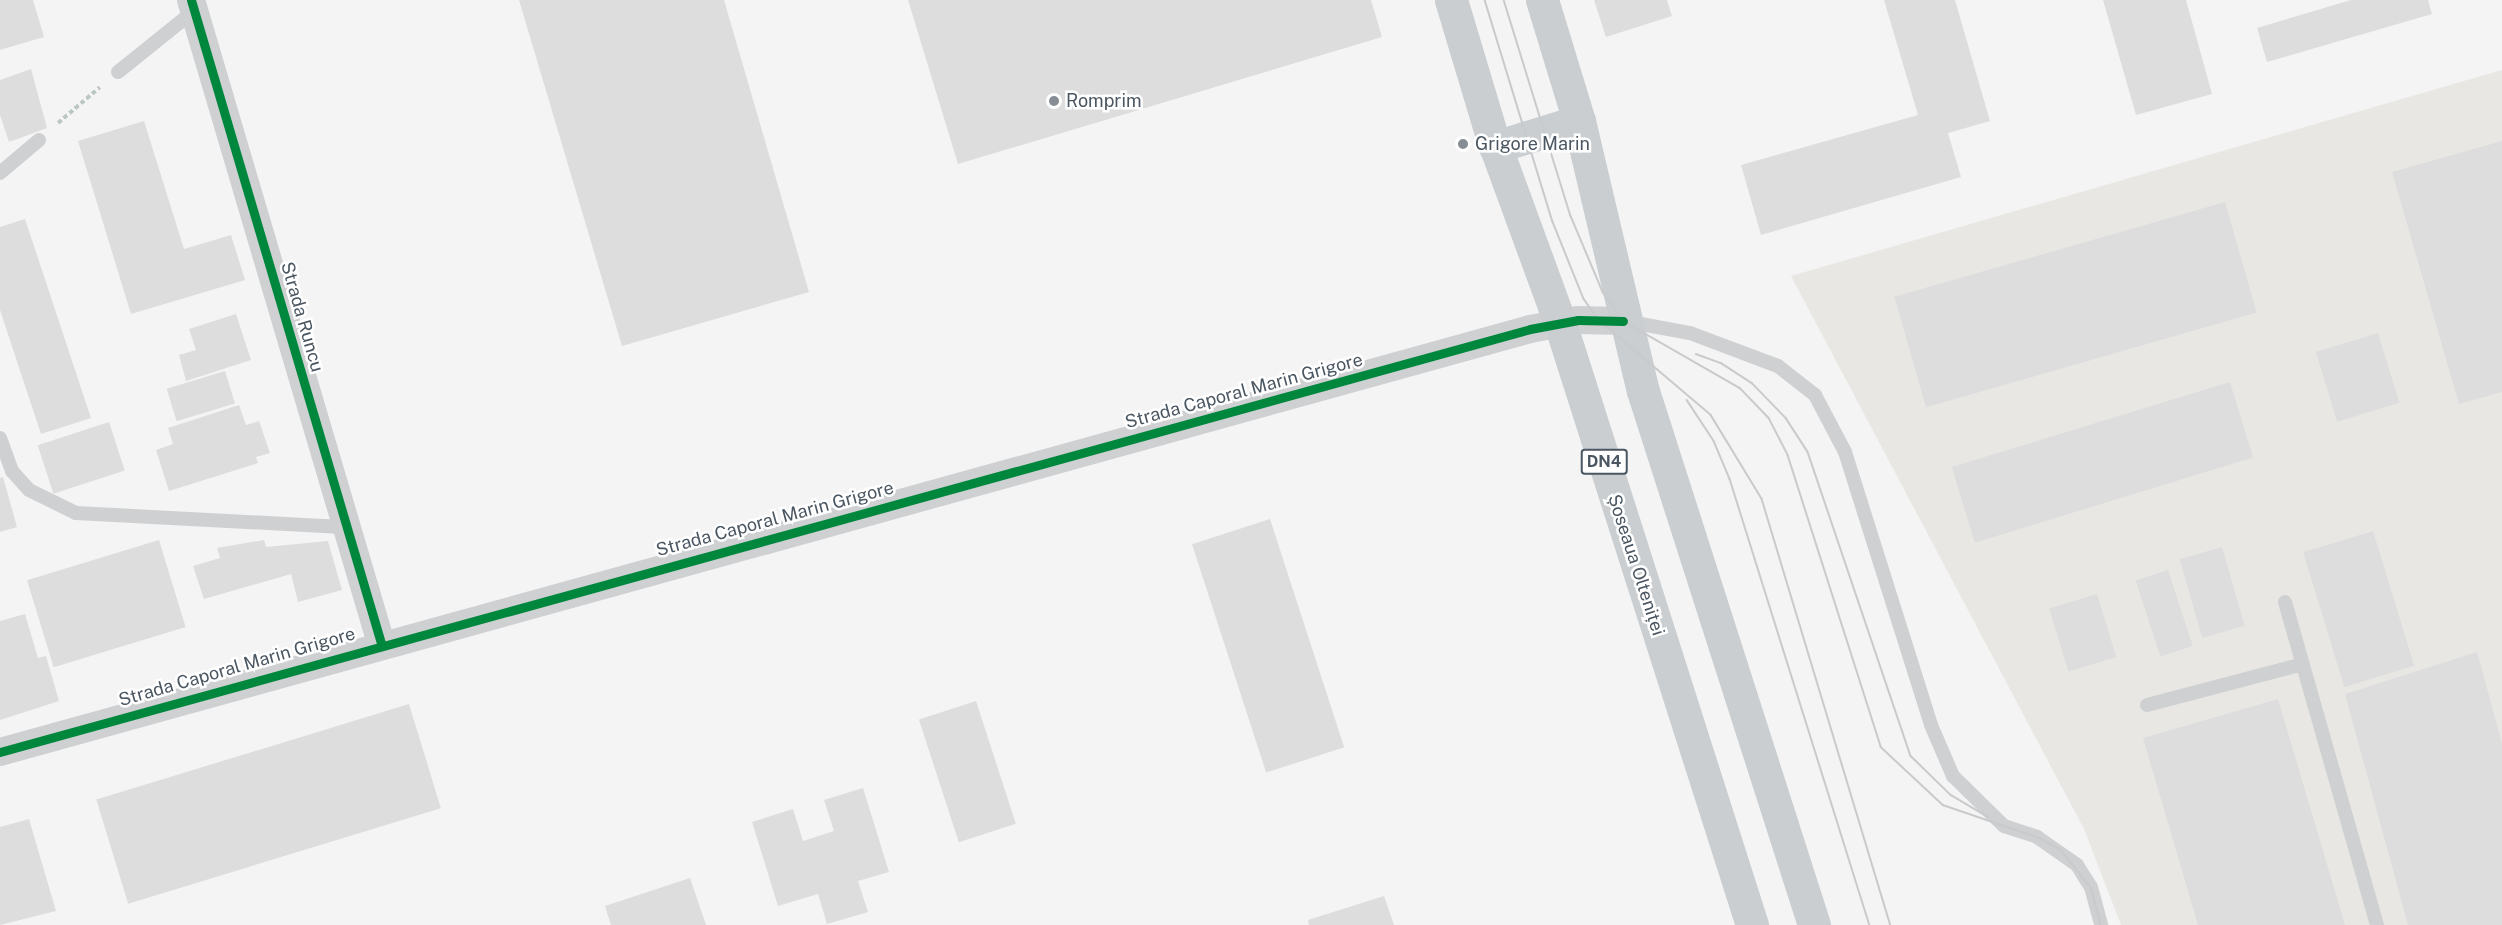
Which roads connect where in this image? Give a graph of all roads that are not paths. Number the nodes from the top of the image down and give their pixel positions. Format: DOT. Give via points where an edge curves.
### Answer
graph roads {
  1 [pos="1451,0"];
  2 [pos="1542,0"];
  3 [pos="193,5"];
  4 [pos="118,72"];
  5 [pos="1579,121"];
  6 [pos="39,140"];
  7 [pos="1495,147"];
  8 [pos="0,173"];
  9 [pos="1623,321"];
  10 [pos="1560,324"];
  11 [pos="0,438"];
  12 [pos="3,458"];
  13 [pos="347,527"];
  14 [pos="2284,602"];
  15 [pos="381,643"];
  16 [pos="2303,664"];
  17 [pos="2147,705"];
  18 [pos="0,752"];
  19 [pos="1752,925"];
  20 [pos="1814,925"];
  21 [pos="2101,925"];
  22 [pos="2377,925"];
  1 -- 7 [label="main road, Șoseaua Olteniței / DN4"];
  2 -- 5 [label="main road"];
  3 -- 4 [label="lane, Strada Runcu"];
  3 -- 13 [label="street, Strada Runcu"];
  5 -- 7 [label="main road"];
  5 -- 9 [label="main road"];
  6 -- 8 [label="lane"];
  7 -- 10 [label="main road, Șoseaua Olteniței / DN4"];
  9 -- 10 [label="street, Strada Caporal Marin Grigore"];
  9 -- 20 [label="main road"];
  9 -- 21 [label="lane" via="1690,333 1778,366 1815,395 1827,411 1848,462 1941,753 1970,796 2004,826 2037,837 2077,865 2091,887"];
  10 -- 15 [label="street, Strada Caporal Marin Grigore"];
  10 -- 19 [label="main road, Șoseaua Olteniței / DN4"];
  11 -- 12 [label="lane"];
  12 -- 13 [label="lane" via="29,490 76,513"];
  13 -- 15 [label="street, Strada Runcu"];
  14 -- 16 [label="lane"];
  15 -- 18 [label="street, Strada Caporal Marin Grigore"];
  16 -- 17 [label="lane"];
  16 -- 22 [label="lane"];
}
